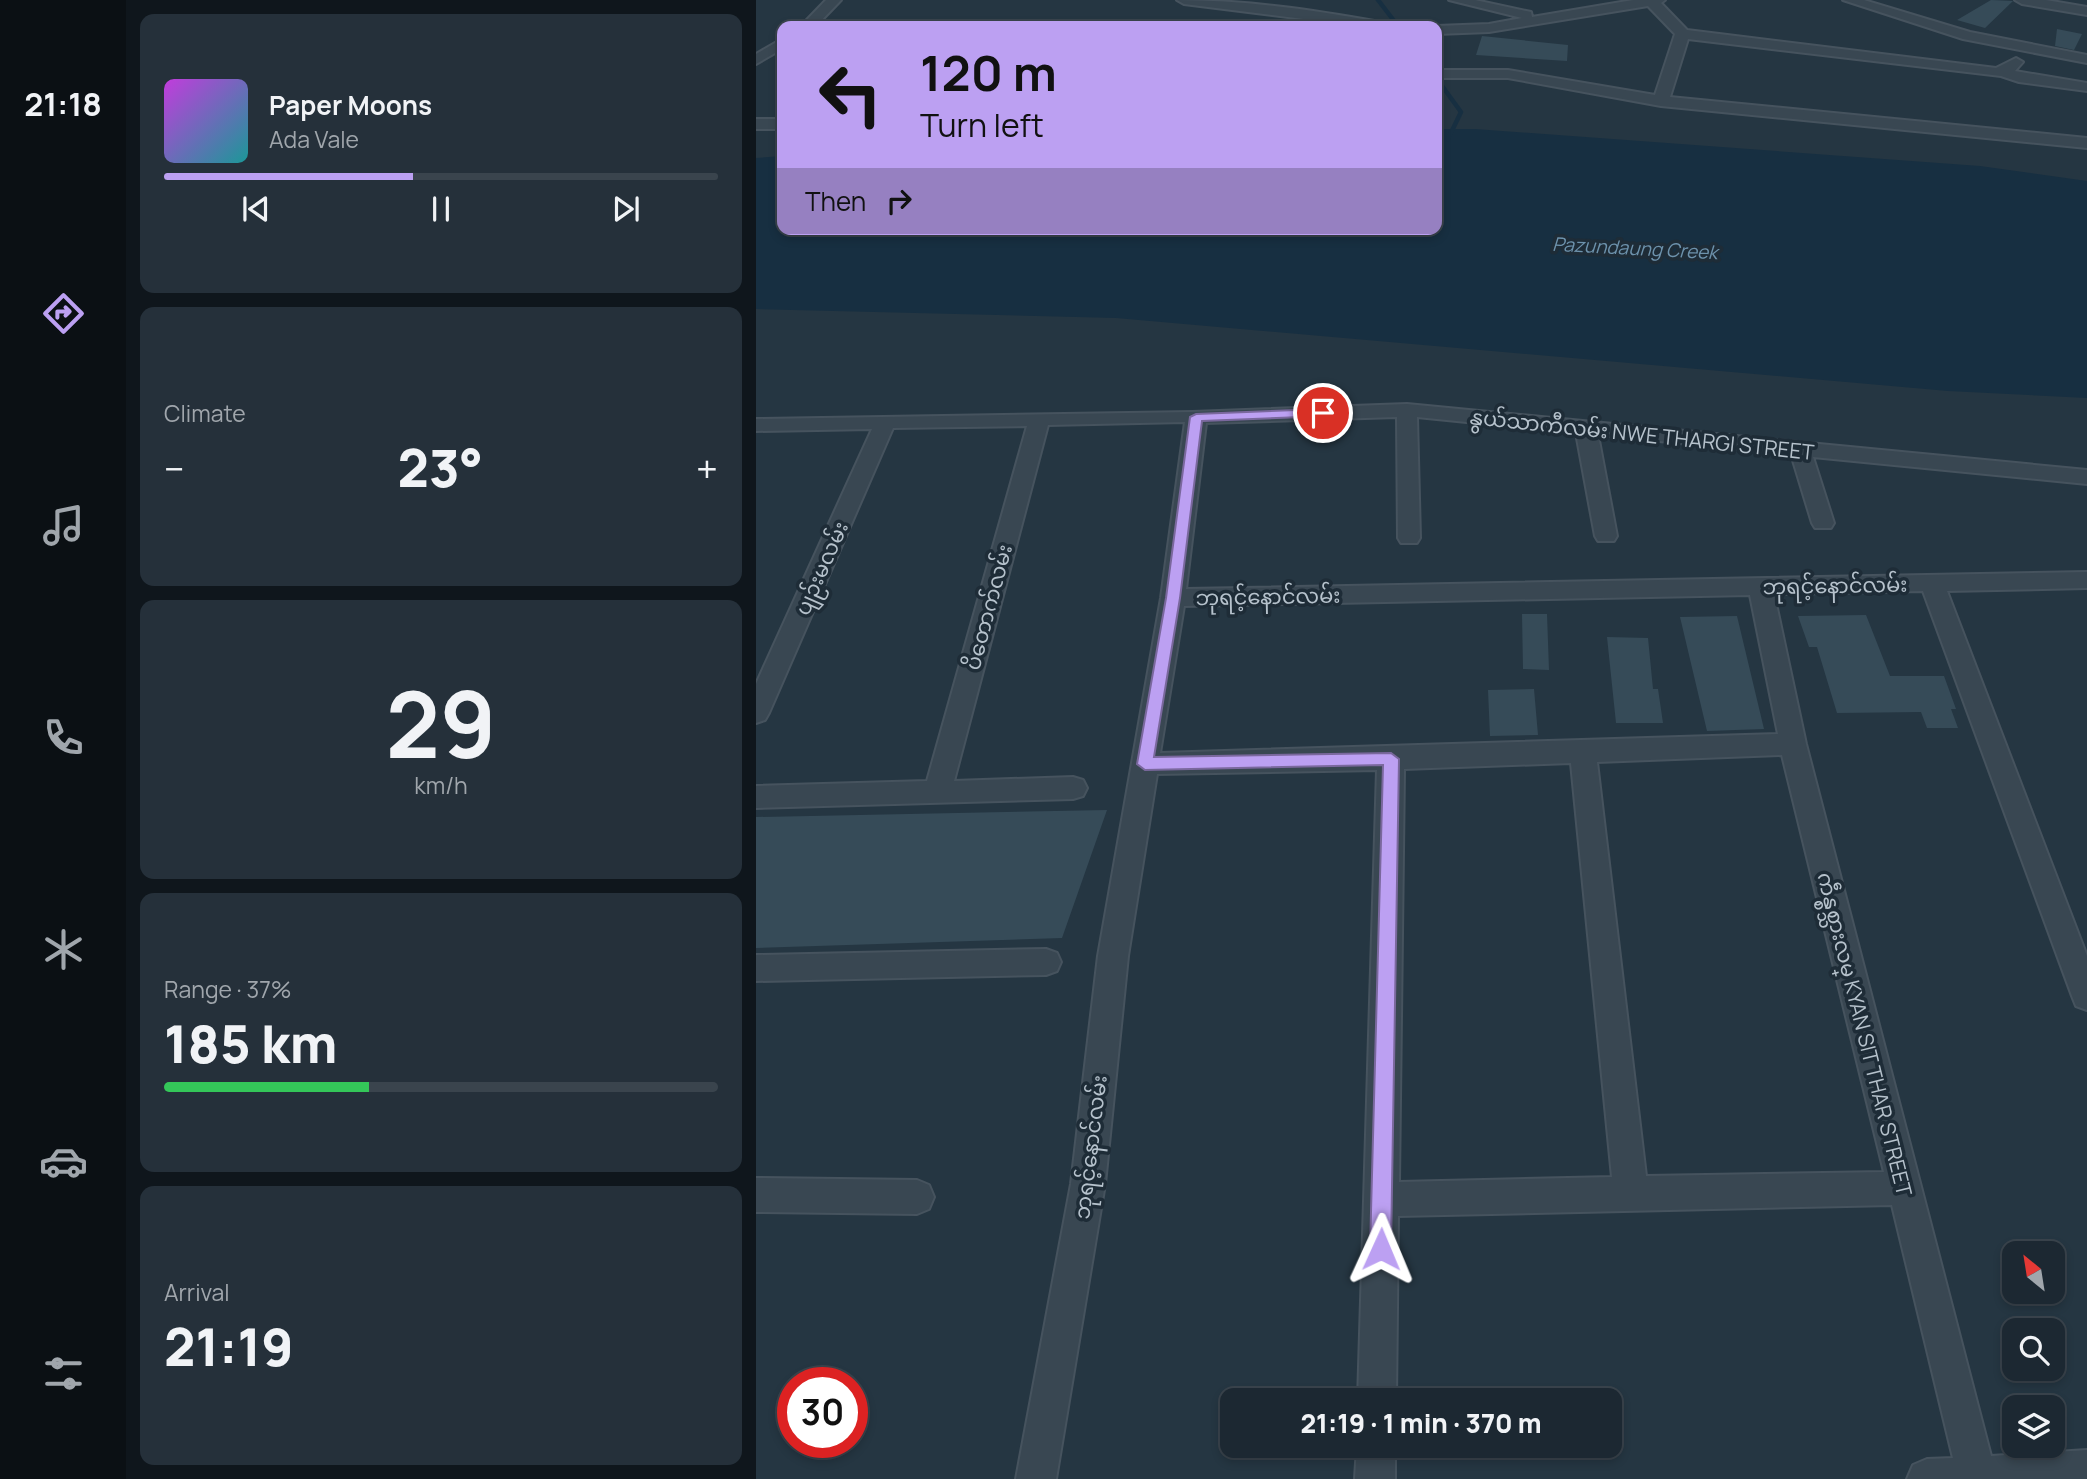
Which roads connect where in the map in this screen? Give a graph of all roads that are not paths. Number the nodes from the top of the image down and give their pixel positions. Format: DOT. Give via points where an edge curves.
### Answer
graph roads {
  1 [pos="835,0"];
  2 [pos="1184,0"];
  3 [pos="1456,0"];
  4 [pos="1652,0"];
  5 [pos="1850,0"];
  6 [pos="2022,0"];
  7 [pos="1246,6"];
  8 [pos="2087,11"];
  9 [pos="1545,19"];
  10 [pos="813,21"];
  11 [pos="1356,21"];
  12 [pos="1442,30"];
  13 [pos="1682,34"];
  14 [pos="777,46"];
  15 [pos="761,57"];
  16 [pos="2087,59"];
  17 [pos="2016,62"];
  18 [pos="2002,71"];
  19 [pos="1442,74"];
  20 [pos="2087,87"];
  21 [pos="1661,101"];
  22 [pos="756,124"];
  23 [pos="777,124"];
  24 [pos="2087,143"];
  25 [pos="1407,410"];
  26 [pos="1191,417"];
  27 [pos="1040,421"];
  28 [pos="885,422"];
  29 [pos="756,425"];
  30 [pos="1586,429"];
  31 [pos="1800,450"];
  32 [pos="2087,477"];
  33 [pos="1824,523"];
  34 [pos="1606,537"];
  35 [pos="1409,538"];
  36 [pos="2087,580"];
  37 [pos="1931,583"];
  38 [pos="1760,586"];
  39 [pos="1173,598"];
  40 [pos="756,713"];
  41 [pos="1793,744"];
  42 [pos="1583,752"];
  43 [pos="1391,759"];
  44 [pos="1145,764"];
  45 [pos="1073,788"];
  46 [pos="937,793"];
  47 [pos="756,797"];
  48 [pos="1046,962"];
  49 [pos="756,968"];
  50 [pos="2087,996"];
  51 [pos="1903,1188"];
  52 [pos="1630,1194"];
  53 [pos="756,1195"];
  54 [pos="917,1197"];
  55 [pos="1382,1199"];
  56 [pos="1377,1388"];
  57 [pos="1376,1458"];
  58 [pos="2087,1469"];
  59 [pos="1978,1478"];
  60 [pos="1036,1479"];
  61 [pos="1375,1479"];
  62 [pos="1927,1479"];
  1 -- 10 [label="street"];
  2 -- 7 [label="street"];
  3 -- 9 [label="street"];
  4 -- 9 [label="street"];
  4 -- 13 [label="street"];
  5 -- 16 [label="street" via="1968,36"];
  6 -- 8 [label="street"];
  7 -- 11 [label="street"];
  9 -- 12 [label="street"];
  13 -- 18 [label="street"];
  13 -- 21 [label="street"];
  14 -- 15 [label="street"];
  17 -- 18 [label="street"];
  18 -- 20 [label="street" via="2019,78"];
  19 -- 21 [label="street" via="1508,74"];
  21 -- 24 [label="street"];
  22 -- 23 [label="street"];
  25 -- 26 [label="street, နွယ်သာကီလမ်း NWE THARGI STREET"];
  25 -- 30 [label="street, နွယ်သာကီလမ်း NWE THARGI STREET"];
  25 -- 35 [label="street"];
  26 -- 27 [label="street, နွယ်သာကီလမ်း NWE THARGI STREET"];
  26 -- 39 [label="street"];
  27 -- 28 [label="street, နွယ်သာကီလမ်း NWE THARGI STREET"];
  27 -- 46 [label="street, ပိတောက်လမ်း"];
  28 -- 29 [label="street, နွယ်သာကီလမ်း NWE THARGI STREET"];
  28 -- 40 [label="street, ပျဉ်းမလမ်း"];
  30 -- 31 [label="street, နွယ်သာကီလမ်း NWE THARGI STREET"];
  30 -- 34 [label="street"];
  31 -- 32 [label="street, နွယ်သာကီလမ်း NWE THARGI STREET"];
  31 -- 33 [label="street"];
  36 -- 37 [label="street, ဘုရင့်နောင်လမ်း"];
  37 -- 38 [label="street, ဘုရင့်နောင်လမ်း"];
  37 -- 50 [label="street"];
  38 -- 39 [label="street, ဘုရင့်နောင်လမ်း"];
  38 -- 41 [label="street, ကဵန္စစ္သားလမ္ KYAN SIT THAR STREET"];
  39 -- 44 [label="street, ဘုရင့်နောင်လမ်း"];
  41 -- 42 [label="street"];
  41 -- 51 [label="street, ကဵန္စစ္သားလမ္ KYAN SIT THAR STREET"];
  42 -- 43 [label="street"];
  42 -- 52 [label="street"];
  43 -- 44 [label="street"];
  43 -- 55 [label="street"];
  44 -- 60 [label="street, ဘုရင့်နောင်လမ်း" via="1113,956 1088,1184"];
  45 -- 46 [label="street"];
  46 -- 47 [label="street"];
  48 -- 49 [label="street"];
  51 -- 52 [label="street"];
  51 -- 59 [label="street, ကဵန္စစ္သားလမ္ KYAN SIT THAR STREET"];
  52 -- 55 [label="street"];
  53 -- 54 [label="street"];
  55 -- 56 [label="street"];
  57 -- 61 [label="street"];
  58 -- 59 [label="street"];
  59 -- 62 [label="street"];
}
